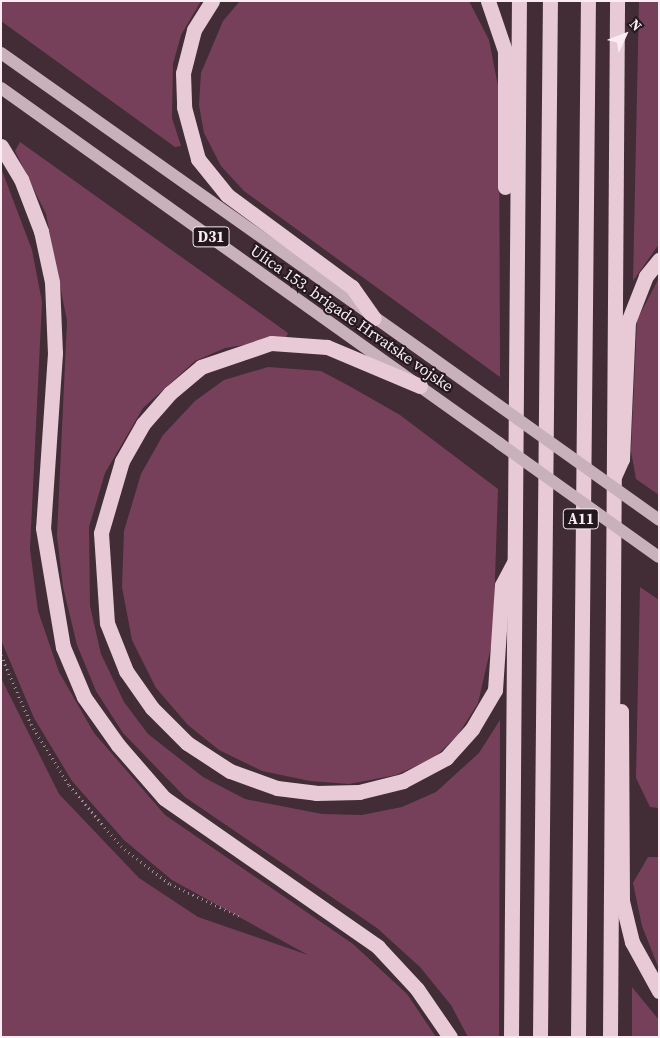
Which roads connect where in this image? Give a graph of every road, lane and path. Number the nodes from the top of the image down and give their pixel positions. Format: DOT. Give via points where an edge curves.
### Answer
graph roads {
  1 [pos="212,1"];
  2 [pos="488,1"];
  3 [pos="519,1"];
  4 [pos="550,1"];
  5 [pos="588,1"];
  6 [pos="617,1"];
  7 [pos="1,53"];
  8 [pos="1,88"];
  9 [pos="1,146"];
  10 [pos="514,244"];
  11 [pos="659,260"];
  12 [pos="374,318"];
  13 [pos="420,386"];
  14 [pos="610,485"];
  15 [pos="659,520"];
  16 [pos="659,557"];
  17 [pos="514,562"];
  18 [pos="1,655"];
  19 [pos="611,673"];
  20 [pos="239,916"];
  21 [pos="659,991"];
  22 [pos="450,1037"];
  23 [pos="511,1037"];
  24 [pos="540,1037"];
  25 [pos="578,1037"];
  26 [pos="610,1037"];
  1 -- 12 [label="highway" via="194,30 183,73 184,107 198,159 227,196 352,286"];
  2 -- 10 [label="highway" via="505,51 505,222"];
  3 -- 10 [label="highway"];
  4 -- 24 [label="highway, A11"];
  5 -- 25 [label="highway, A11"];
  6 -- 14 [label="highway"];
  7 -- 12 [label="main road, Ulica 153. brigade Hrvatske vojske / D31"];
  8 -- 13 [label="main road, Ulica 153. brigade Hrvatske vojske / D31"];
  9 -- 22 [label="highway" via="22,179 41,231 52,282 56,353 43,528 63,647 84,696 118,745 164,798 378,947 417,989"];
  10 -- 17 [label="highway"];
  11 -- 14 [label="highway" via="646,276 628,322 622,459"];
  12 -- 15 [label="main road, Ulica 153. brigade Hrvatske vojske / D31, bridge"];
  13 -- 16 [label="main road, Ulica 153. brigade Hrvatske vojske / D31, bridge"];
  13 -- 17 [label="highway" via="327,347 272,343 201,367 170,393 142,424 122,461 101,533 107,623 126,671 152,708 187,743 230,771 278,788 316,794 359,792 403,781 446,758 472,729 495,690 502,585"];
  14 -- 19 [label="highway"];
  17 -- 23 [label="highway"];
  18 -- 20 [label="path" via="32,724 69,785 121,846 170,884"];
  19 -- 21 [label="highway" via="621,691 622,902 632,942"];
  19 -- 26 [label="highway"];
}
